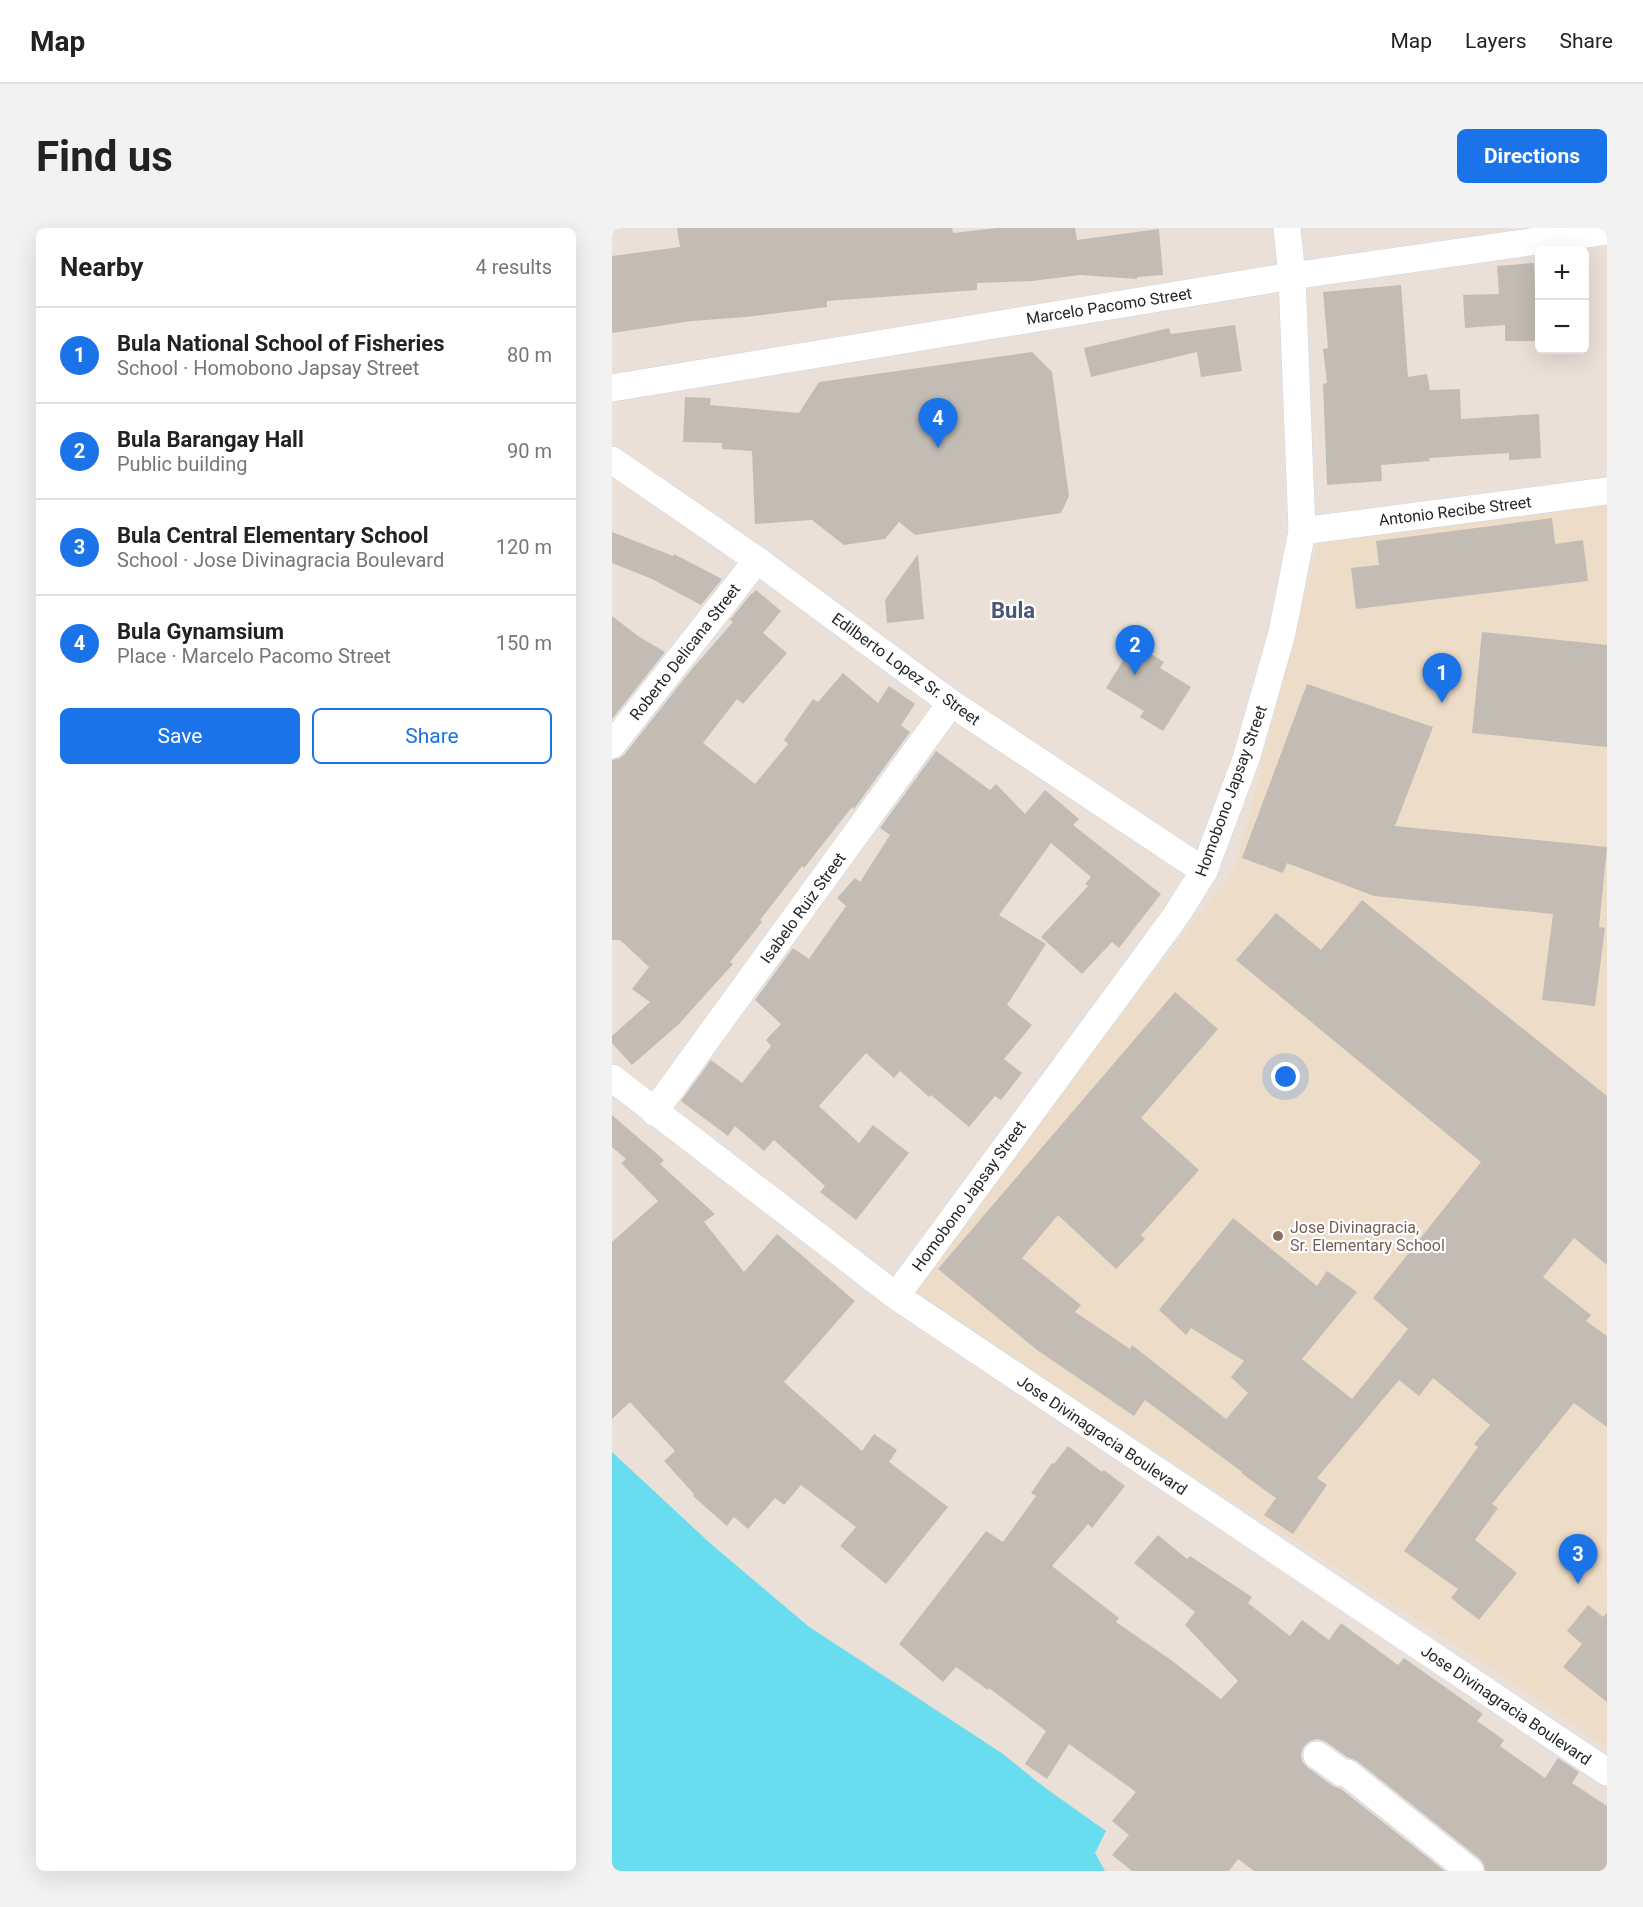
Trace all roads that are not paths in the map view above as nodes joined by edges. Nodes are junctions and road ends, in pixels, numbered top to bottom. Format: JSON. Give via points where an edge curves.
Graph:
{"nodes":[{"id":1,"x":1287,"y":228,"type":"edge"},
{"id":2,"x":1607,"y":231,"type":"edge"},
{"id":3,"x":1292,"y":276,"type":"junction"},
{"id":4,"x":612,"y":388,"type":"edge"},
{"id":5,"x":612,"y":460,"type":"edge"},
{"id":6,"x":1607,"y":491,"type":"edge"},
{"id":7,"x":1302,"y":531,"type":"junction"},
{"id":8,"x":758,"y":560,"type":"junction"},
{"id":9,"x":951,"y":703,"type":"junction"},
{"id":10,"x":612,"y":745,"type":"edge"},
{"id":11,"x":1204,"y":871,"type":"junction"},
{"id":12,"x":612,"y":1078,"type":"edge"},
{"id":13,"x":654,"y":1112,"type":"junction"},
{"id":14,"x":896,"y":1296,"type":"junction"},
{"id":15,"x":1317,"y":1755,"type":"dead end"},
{"id":16,"x":1607,"y":1772,"type":"edge"},
{"id":17,"x":1470,"y":1871,"type":"edge"}],
"edges":[{"from":1,"to":3,"type":"street","name":"Homobono Japsay Street"},
{"from":2,"to":3,"type":"street","name":"Marcelo Pacomo Street"},
{"from":3,"to":4,"type":"street","name":"Marcelo Pacomo Street"},
{"from":3,"to":7,"type":"street","name":"Homobono Japsay Street"},
{"from":5,"to":8,"type":"street","name":"Edilberto Lopez Sr. Street"},
{"from":6,"to":7,"type":"street","name":"Antonio Recibe Street"},
{"from":7,"to":11,"type":"street","name":"Homobono Japsay Street","via":[[1282,633],[1264,698]]},
{"from":8,"to":9,"type":"street","name":"Edilberto Lopez Sr. Street"},
{"from":8,"to":10,"type":"street","name":"Roberto Delicana Street"},
{"from":9,"to":11,"type":"street","name":"Edilberto Lopez Sr. Street"},
{"from":9,"to":13,"type":"street","name":"Isabelo Ruiz Street"},
{"from":11,"to":14,"type":"street","name":"Homobono Japsay Street","via":[[1175,917]]},
{"from":12,"to":13,"type":"street","name":"Jose Divinagracia Boulevard"},
{"from":13,"to":14,"type":"street","name":"Jose Divinagracia Boulevard"},
{"from":14,"to":16,"type":"street","name":"Jose Divinagracia Boulevard"},
{"from":15,"to":17,"type":"street","via":[[1347,1773]]}]}
